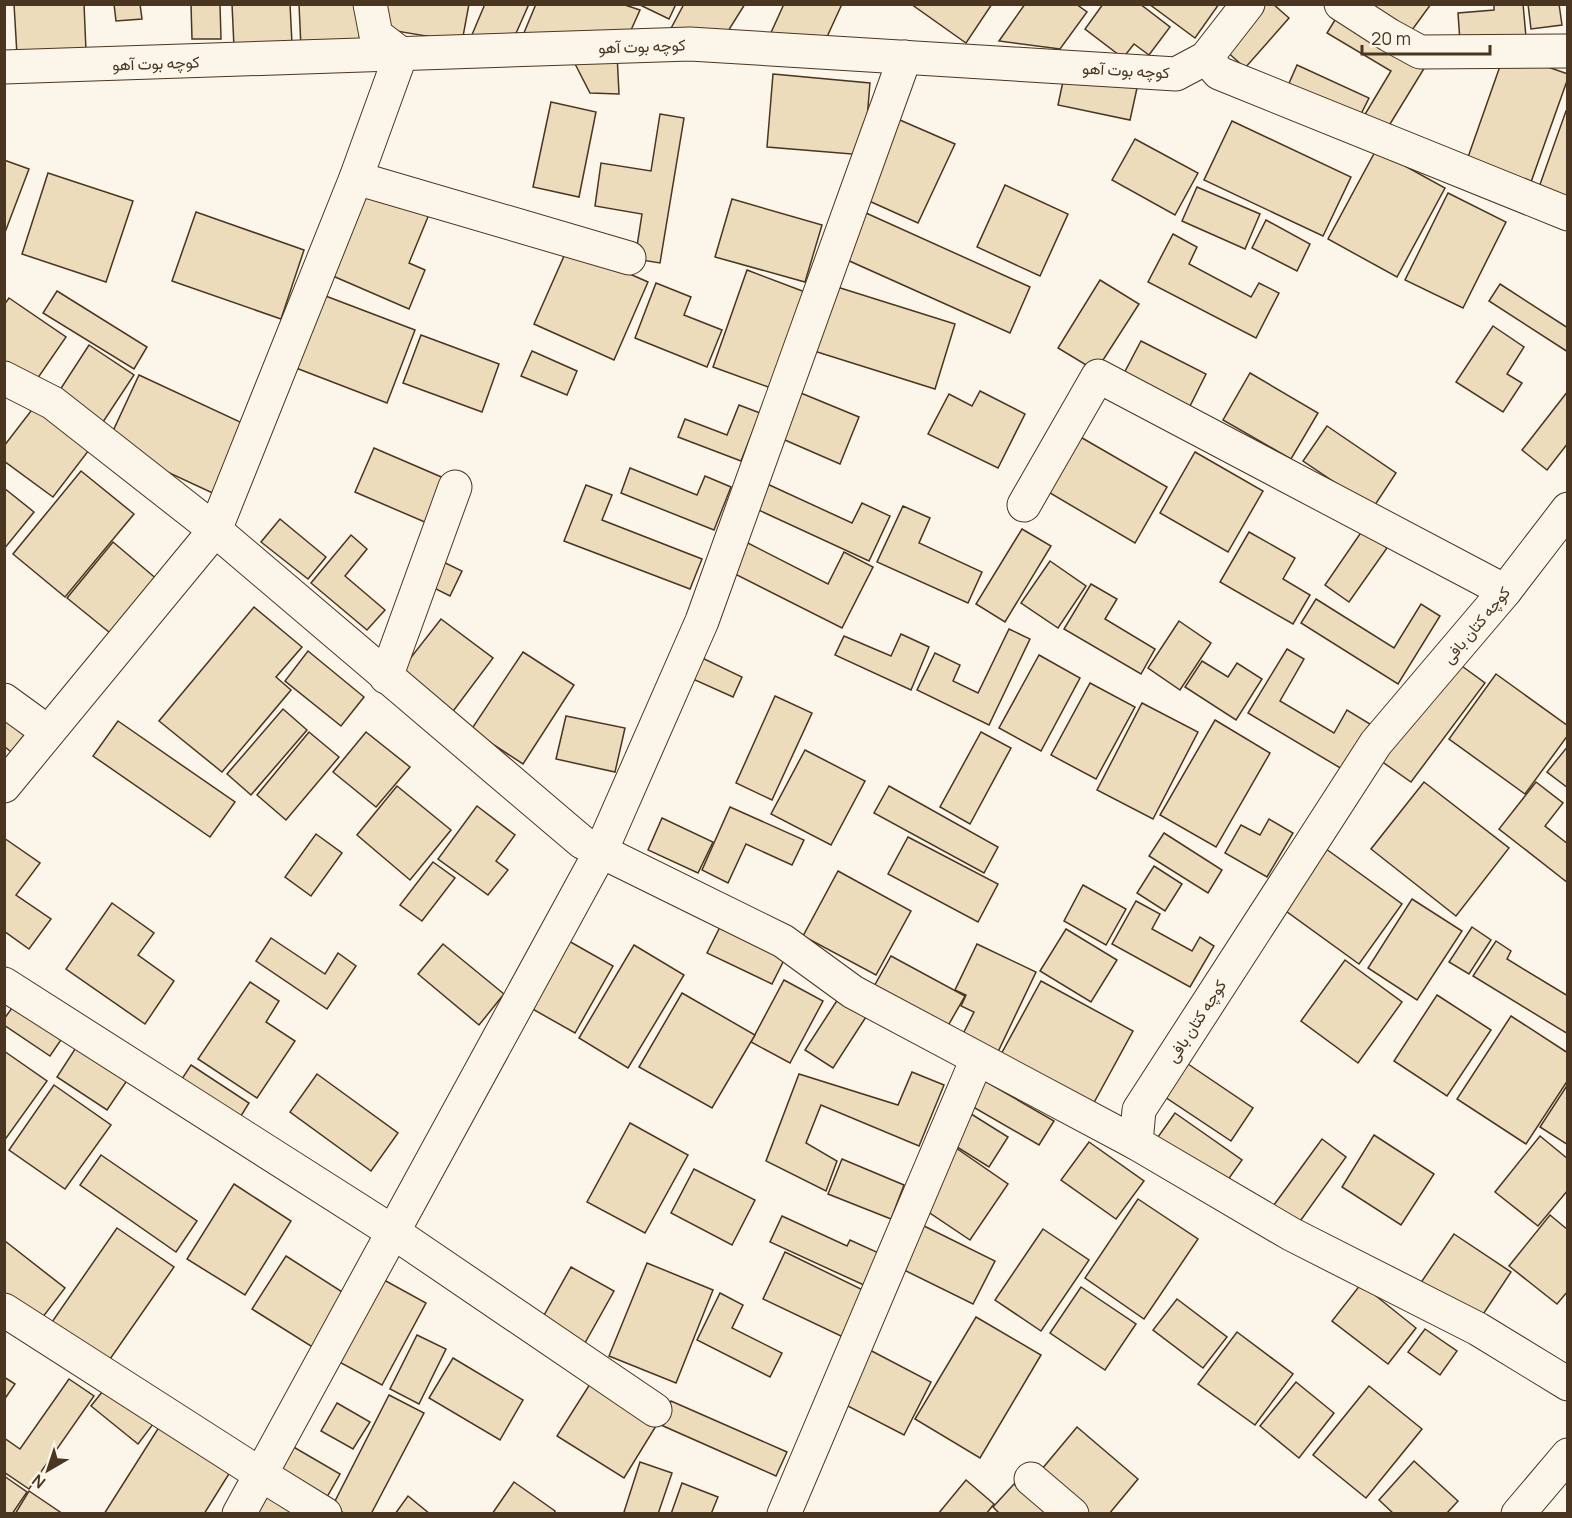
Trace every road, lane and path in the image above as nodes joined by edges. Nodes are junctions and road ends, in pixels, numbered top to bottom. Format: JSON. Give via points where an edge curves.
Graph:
{"nodes":[{"id":1,"x":370,"y":4,"type":"edge"},
{"id":2,"x":1248,"y":4,"type":"edge"},
{"id":3,"x":1341,"y":4,"type":"edge"},
{"id":4,"x":1568,"y":51,"type":"edge"},
{"id":5,"x":401,"y":54,"type":"junction"},
{"id":6,"x":904,"y":57,"type":"junction"},
{"id":7,"x":1206,"y":58,"type":"junction"},
{"id":8,"x":4,"y":67,"type":"edge"},
{"id":9,"x":356,"y":178,"type":"junction"},
{"id":10,"x":1568,"y":214,"type":"edge"},
{"id":11,"x":629,"y":258,"type":"dead end"},
{"id":12,"x":4,"y":378,"type":"edge"},
{"id":13,"x":455,"y":487,"type":"dead end"},
{"id":14,"x":1024,"y":505,"type":"dead end"},
{"id":15,"x":1568,"y":509,"type":"edge"},
{"id":16,"x":215,"y":530,"type":"junction"},
{"id":17,"x":1505,"y":591,"type":"junction"},
{"id":18,"x":386,"y":677,"type":"junction"},
{"id":19,"x":4,"y":700,"type":"edge"},
{"id":20,"x":48,"y":732,"type":"junction"},
{"id":21,"x":4,"y":786,"type":"edge"},
{"id":22,"x":601,"y":851,"type":"junction"},
{"id":23,"x":4,"y":984,"type":"edge"},
{"id":24,"x":977,"y":1059,"type":"junction"},
{"id":25,"x":1136,"y":1143,"type":"junction"},
{"id":26,"x":393,"y":1232,"type":"junction"},
{"id":27,"x":4,"y":1310,"type":"edge"},
{"id":28,"x":1568,"y":1384,"type":"edge"},
{"id":29,"x":655,"y":1410,"type":"dead end"},
{"id":30,"x":1568,"y":1455,"type":"edge"},
{"id":31,"x":260,"y":1474,"type":"junction"},
{"id":32,"x":1031,"y":1479,"type":"dead end"},
{"id":33,"x":239,"y":1514,"type":"edge"},
{"id":34,"x":325,"y":1514,"type":"edge"},
{"id":35,"x":783,"y":1514,"type":"edge"},
{"id":36,"x":1072,"y":1514,"type":"edge"},
{"id":37,"x":1518,"y":1514,"type":"edge"}],
"edges":[{"from":1,"to":5,"type":"street","via":[[376,35]]},
{"from":2,"to":7,"type":"street","name":"کوچه بوت آهو"},
{"from":3,"to":4,"type":"street","via":[[1420,52]]},
{"from":5,"to":6,"type":"street","name":"کوچه بوت آهو","via":[[690,44]]},
{"from":5,"to":8,"type":"street","name":"کوچه بوت آهو"},
{"from":5,"to":9,"type":"street"},
{"from":6,"to":7,"type":"street","name":"کوچه بوت آهو","via":[[1176,74]]},
{"from":6,"to":22,"type":"street","via":[[702,621]]},
{"from":7,"to":10,"type":"street","via":[[1219,73]]},
{"from":9,"to":11,"type":"street"},
{"from":9,"to":16,"type":"street"},
{"from":12,"to":16,"type":"street","via":[[53,403]]},
{"from":13,"to":18,"type":"street"},
{"from":14,"to":17,"type":"street","via":[[1098,376]]},
{"from":15,"to":17,"type":"street","name":"کوچه کتان بافی"},
{"from":16,"to":18,"type":"street"},
{"from":16,"to":20,"type":"street"},
{"from":17,"to":25,"type":"street","name":"کوچه کتان بافی","via":[[1376,742],[1139,1110]]},
{"from":18,"to":22,"type":"street","via":[[582,842]]},
{"from":19,"to":20,"type":"street"},
{"from":20,"to":21,"type":"street"},
{"from":22,"to":24,"type":"street","via":[[783,941],[853,992]]},
{"from":22,"to":26,"type":"street"},
{"from":23,"to":26,"type":"street"},
{"from":24,"to":25,"type":"street"},
{"from":24,"to":35,"type":"street"},
{"from":25,"to":28,"type":"street","via":[[1291,1234],[1478,1329]]},
{"from":26,"to":29,"type":"street"},
{"from":26,"to":31,"type":"street"},
{"from":27,"to":31,"type":"street"},
{"from":30,"to":37,"type":"street"},
{"from":31,"to":33,"type":"street"},
{"from":31,"to":34,"type":"street"},
{"from":32,"to":36,"type":"street"}]}
